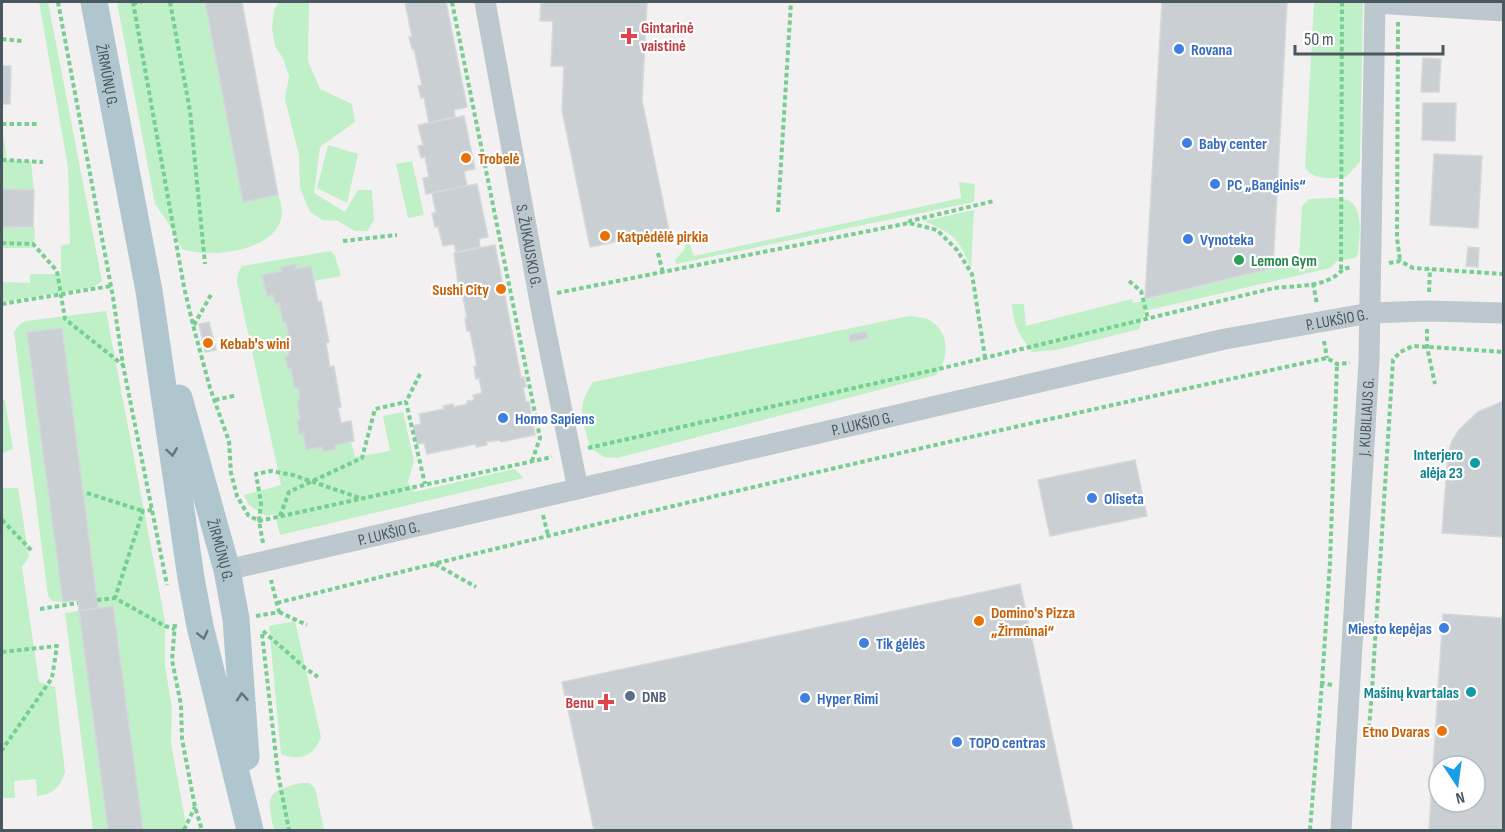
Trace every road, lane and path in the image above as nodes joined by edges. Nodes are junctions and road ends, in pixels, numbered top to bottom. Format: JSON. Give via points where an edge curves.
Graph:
{"nodes":[{"id":1,"x":58,"y":2,"type":"edge"},
{"id":2,"x":94,"y":2,"type":"edge"},
{"id":3,"x":133,"y":2,"type":"edge"},
{"id":4,"x":142,"y":2,"type":"edge"},
{"id":5,"x":170,"y":2,"type":"edge"},
{"id":6,"x":452,"y":2,"type":"edge"},
{"id":7,"x":485,"y":2,"type":"edge"},
{"id":8,"x":791,"y":2,"type":"edge"},
{"id":9,"x":1342,"y":2,"type":"edge"},
{"id":10,"x":1375,"y":2,"type":"edge"},
{"id":11,"x":1503,"y":11,"type":"edge"},
{"id":12,"x":1398,"y":24,"type":"dead end"},
{"id":13,"x":2,"y":39,"type":"edge"},
{"id":14,"x":22,"y":41,"type":"dead end"},
{"id":15,"x":2,"y":124,"type":"edge"},
{"id":16,"x":37,"y":124,"type":"dead end"},
{"id":17,"x":2,"y":160,"type":"edge"},
{"id":18,"x":43,"y":162,"type":"dead end"},
{"id":19,"x":994,"y":201,"type":"dead end"},
{"id":20,"x":778,"y":212,"type":"dead end"},
{"id":21,"x":909,"y":223,"type":"junction"},
{"id":22,"x":397,"y":235,"type":"dead end"},
{"id":23,"x":343,"y":241,"type":"dead end"},
{"id":24,"x":2,"y":243,"type":"edge"},
{"id":25,"x":658,"y":253,"type":"dead end"},
{"id":26,"x":1400,"y":261,"type":"junction"},
{"id":27,"x":206,"y":264,"type":"dead end"},
{"id":28,"x":1371,"y":265,"type":"junction"},
{"id":29,"x":1341,"y":269,"type":"junction"},
{"id":30,"x":663,"y":273,"type":"junction"},
{"id":31,"x":1503,"y":274,"type":"edge"},
{"id":32,"x":1128,"y":281,"type":"dead end"},
{"id":33,"x":111,"y":286,"type":"junction"},
{"id":34,"x":149,"y":291,"type":"junction"},
{"id":35,"x":212,"y":292,"type":"dead end"},
{"id":36,"x":61,"y":294,"type":"junction"},
{"id":37,"x":539,"y":296,"type":"junction"},
{"id":38,"x":2,"y":304,"type":"edge"},
{"id":39,"x":1371,"y":313,"type":"junction"},
{"id":40,"x":1503,"y":313,"type":"edge"},
{"id":41,"x":1148,"y":319,"type":"junction"},
{"id":42,"x":193,"y":325,"type":"junction"},
{"id":43,"x":1503,"y":352,"type":"edge"},
{"id":44,"x":985,"y":357,"type":"junction"},
{"id":45,"x":123,"y":365,"type":"junction"},
{"id":46,"x":420,"y":374,"type":"dead end"},
{"id":47,"x":237,"y":395,"type":"dead end"},
{"id":48,"x":214,"y":400,"type":"junction"},
{"id":49,"x":406,"y":402,"type":"junction"},
{"id":50,"x":580,"y":450,"type":"junction"},
{"id":51,"x":532,"y":461,"type":"junction"},
{"id":52,"x":311,"y":481,"type":"junction"},
{"id":53,"x":425,"y":485,"type":"junction"},
{"id":54,"x":578,"y":489,"type":"junction"},
{"id":55,"x":87,"y":494,"type":"dead end"},
{"id":56,"x":361,"y":499,"type":"junction"},
{"id":57,"x":152,"y":510,"type":"junction"},
{"id":58,"x":143,"y":511,"type":"junction"},
{"id":59,"x":280,"y":516,"type":"junction"},
{"id":60,"x":2,"y":520,"type":"edge"},
{"id":61,"x":259,"y":521,"type":"junction"},
{"id":62,"x":32,"y":551,"type":"dead end"},
{"id":63,"x":1330,"y":562,"type":"dead end"},
{"id":64,"x":434,"y":563,"type":"junction"},
{"id":65,"x":1379,"y":565,"type":"dead end"},
{"id":66,"x":227,"y":570,"type":"junction"},
{"id":67,"x":179,"y":582,"type":"junction"},
{"id":68,"x":476,"y":587,"type":"dead end"},
{"id":69,"x":115,"y":598,"type":"junction"},
{"id":70,"x":97,"y":600,"type":"dead end"},
{"id":71,"x":78,"y":603,"type":"dead end"},
{"id":72,"x":40,"y":609,"type":"dead end"},
{"id":73,"x":279,"y":612,"type":"junction"},
{"id":74,"x":175,"y":618,"type":"dead end"},
{"id":75,"x":307,"y":625,"type":"dead end"},
{"id":76,"x":175,"y":629,"type":"junction"},
{"id":77,"x":262,"y":630,"type":"junction"},
{"id":78,"x":2,"y":652,"type":"edge"},
{"id":79,"x":318,"y":677,"type":"dead end"},
{"id":80,"x":1322,"y":683,"type":"dead end"},
{"id":81,"x":2,"y":750,"type":"edge"},
{"id":82,"x":195,"y":807,"type":"junction"},
{"id":83,"x":249,"y":824,"type":"edge"},
{"id":84,"x":184,"y":831,"type":"edge"},
{"id":85,"x":202,"y":831,"type":"edge"},
{"id":86,"x":289,"y":831,"type":"edge"},
{"id":87,"x":1310,"y":831,"type":"edge"},
{"id":88,"x":1341,"y":831,"type":"edge"}],
"edges":[{"from":1,"to":33,"type":"path"},
{"from":2,"to":34,"type":"main road","name":"ŽIRMŪNŲ G."},
{"from":3,"to":4,"type":"path"},
{"from":3,"to":42,"type":"path"},
{"from":5,"to":27,"type":"path","via":[[190,111]]},
{"from":6,"to":51,"type":"path","via":[[540,438]]},
{"from":7,"to":37,"type":"street","name":"S. ŽUKAUSKO G."},
{"from":8,"to":20,"type":"path"},
{"from":9,"to":29,"type":"path"},
{"from":10,"to":11,"type":"street"},
{"from":10,"to":28,"type":"street","name":"J. KUBILIAUS G."},
{"from":12,"to":26,"type":"path"},
{"from":13,"to":14,"type":"path"},
{"from":15,"to":16,"type":"path"},
{"from":17,"to":18,"type":"path"},
{"from":19,"to":21,"type":"path"},
{"from":21,"to":30,"type":"path"},
{"from":21,"to":44,"type":"path","via":[[937,230],[957,250],[972,274]]},
{"from":22,"to":23,"type":"path"},
{"from":24,"to":36,"type":"path","via":[[33,244],[57,271]]},
{"from":25,"to":30,"type":"path"},
{"from":26,"to":28,"type":"path"},
{"from":26,"to":31,"type":"path","via":[[1413,268]]},
{"from":28,"to":29,"type":"path"},
{"from":28,"to":39,"type":"street","name":"J. KUBILIAUS G."},
{"from":29,"to":41,"type":"path","via":[[1332,278],[1313,283],[1274,288]]},
{"from":30,"to":37,"type":"path"},
{"from":32,"to":41,"type":"path","via":[[1141,291]]},
{"from":33,"to":36,"type":"path"},
{"from":33,"to":45,"type":"path"},
{"from":34,"to":66,"type":"main road","name":"ŽIRMŪNŲ G."},
{"from":34,"to":67,"type":"main road","name":"ŽIRMŪNŲ G.","one_way":true},
{"from":35,"to":42,"type":"path"},
{"from":36,"to":38,"type":"path"},
{"from":36,"to":45,"type":"path","via":[[65,319]]},
{"from":37,"to":50,"type":"street","name":"S. ŽUKAUSKO G."},
{"from":39,"to":40,"type":"street","name":"P. LUKŠIO G."},
{"from":39,"to":54,"type":"street","name":"P. LUKŠIO G.","via":[[1225,339]]},
{"from":39,"to":88,"type":"street","name":"J. KUBILIAUS G."},
{"from":41,"to":44,"type":"path"},
{"from":42,"to":48,"type":"path"},
{"from":43,"to":65,"type":"path","via":[[1413,346],[1393,360]]},
{"from":44,"to":50,"type":"path"},
{"from":45,"to":57,"type":"path"},
{"from":46,"to":49,"type":"path"},
{"from":47,"to":48,"type":"path"},
{"from":48,"to":61,"type":"path","via":[[229,441],[237,496],[248,515]]},
{"from":49,"to":52,"type":"path","via":[[375,409],[362,458]]},
{"from":49,"to":53,"type":"path"},
{"from":50,"to":51,"type":"path"},
{"from":50,"to":54,"type":"street","name":"S. ŽUKAUSKO G."},
{"from":51,"to":53,"type":"path"},
{"from":52,"to":56,"type":"path"},
{"from":52,"to":59,"type":"path","via":[[289,492]]},
{"from":52,"to":61,"type":"path","via":[[271,471],[256,474],[261,503]]},
{"from":53,"to":56,"type":"path"},
{"from":54,"to":66,"type":"street","name":"P. LUKŠIO G."},
{"from":55,"to":58,"type":"path"},
{"from":56,"to":59,"type":"path"},
{"from":57,"to":58,"type":"path"},
{"from":57,"to":67,"type":"path"},
{"from":58,"to":69,"type":"path"},
{"from":59,"to":61,"type":"path"},
{"from":60,"to":62,"type":"path"},
{"from":63,"to":64,"type":"path","via":[[1337,364],[1327,358],[994,430]]},
{"from":64,"to":68,"type":"path"},
{"from":64,"to":73,"type":"path","via":[[277,603]]},
{"from":66,"to":67,"type":"main road"},
{"from":83,"to":66,"type":"main road","name":"ŽIRMŪNŲ G.","one_way":true,"via":[[236,619]]},
{"from":67,"to":83,"type":"main road","name":"ŽIRMŪNŲ G.","one_way":true,"via":[[200,626]]},
{"from":69,"to":70,"type":"path"},
{"from":69,"to":76,"type":"path"},
{"from":71,"to":72,"type":"path"},
{"from":73,"to":75,"type":"path"},
{"from":73,"to":77,"type":"path","via":[[260,615]]},
{"from":74,"to":76,"type":"path"},
{"from":76,"to":82,"type":"path","via":[[172,660]]},
{"from":77,"to":79,"type":"path"},
{"from":77,"to":86,"type":"path","via":[[278,774]]},
{"from":78,"to":81,"type":"path","via":[[57,646],[52,678]]},
{"from":80,"to":87,"type":"path"},
{"from":82,"to":84,"type":"path"},
{"from":82,"to":85,"type":"path"}]}
